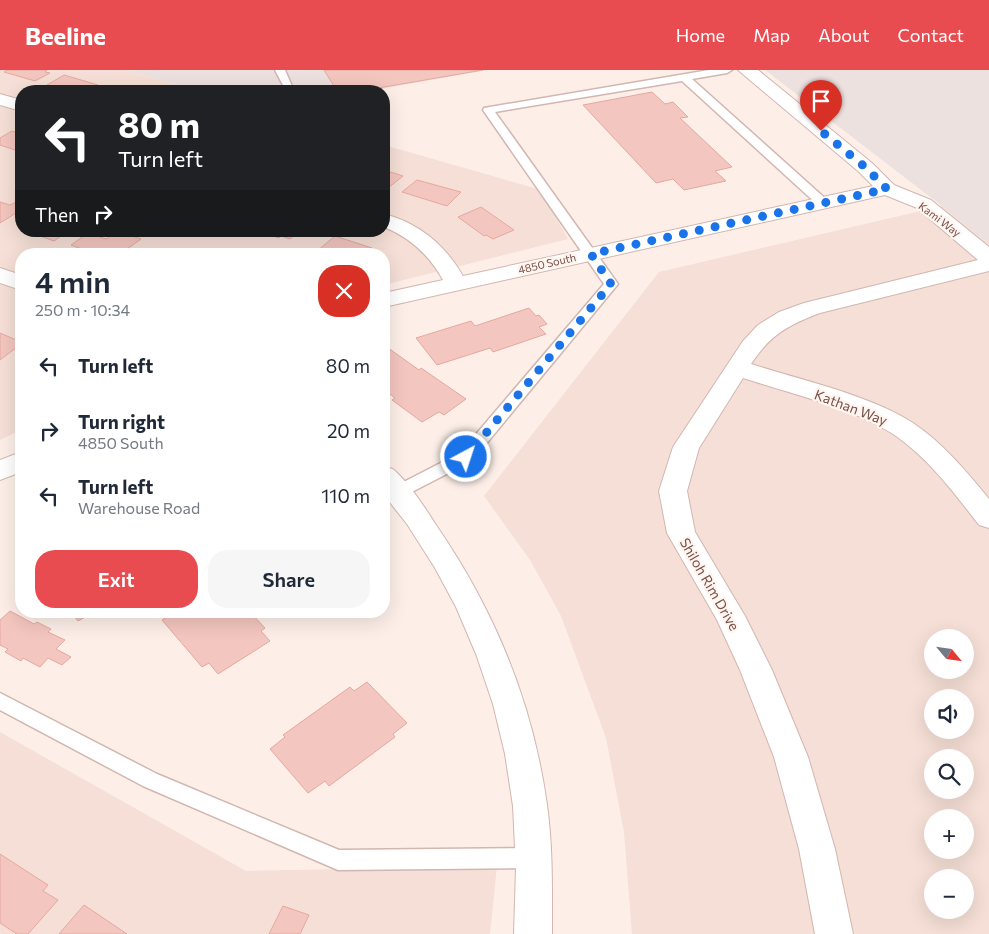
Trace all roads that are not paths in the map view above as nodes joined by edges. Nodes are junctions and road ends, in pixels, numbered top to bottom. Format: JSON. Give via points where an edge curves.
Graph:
{"nodes":[{"id":1,"x":280,"y":70,"type":"edge"},
{"id":2,"x":727,"y":70,"type":"edge"},
{"id":3,"x":747,"y":70,"type":"edge"},
{"id":4,"x":684,"y":77,"type":"junction"},
{"id":5,"x":288,"y":85,"type":"edge"},
{"id":6,"x":0,"y":99,"type":"edge"},
{"id":7,"x":15,"y":104,"type":"edge"},
{"id":8,"x":887,"y":189,"type":"junction"},
{"id":9,"x":823,"y":203,"type":"junction"},
{"id":10,"x":390,"y":222,"type":"edge"},
{"id":11,"x":591,"y":254,"type":"junction"},
{"id":12,"x":989,"y":258,"type":"edge"},
{"id":13,"x":989,"y":264,"type":"edge"},
{"id":14,"x":0,"y":275,"type":"edge"},
{"id":15,"x":15,"y":281,"type":"edge"},
{"id":16,"x":456,"y":284,"type":"junction"},
{"id":17,"x":390,"y":299,"type":"edge"},
{"id":18,"x":737,"y":368,"type":"junction"},
{"id":19,"x":15,"y":464,"type":"edge"},
{"id":20,"x":0,"y":471,"type":"edge"},
{"id":21,"x":391,"y":484,"type":"edge"},
{"id":22,"x":989,"y":518,"type":"edge"},
{"id":23,"x":0,"y":701,"type":"edge"},
{"id":24,"x":534,"y":858,"type":"junction"},
{"id":25,"x":533,"y":934,"type":"edge"},
{"id":26,"x":834,"y":934,"type":"edge"}],
"edges":[{"from":1,"to":5,"type":"lane"},
{"from":2,"to":4,"type":"lane"},
{"from":3,"to":8,"type":"street","via":[[865,167]]},
{"from":4,"to":9,"type":"lane"},
{"from":4,"to":11,"type":"lane","via":[[488,110]]},
{"from":6,"to":7,"type":"street"},
{"from":8,"to":9,"type":"street","name":"4850 South"},
{"from":8,"to":12,"type":"street","name":"Kami Way","via":[[924,204]]},
{"from":9,"to":11,"type":"street","name":"4850 South"},
{"from":10,"to":16,"type":"street","via":[[414,232],[427,242],[446,265]]},
{"from":11,"to":16,"type":"street","name":"4850 South"},
{"from":11,"to":21,"type":"lane","via":[[611,284],[466,457]]},
{"from":13,"to":18,"type":"street","name":"Shiloh Rim Drive","via":[[787,317],[766,330]]},
{"from":14,"to":15,"type":"street"},
{"from":16,"to":17,"type":"street","name":"4850 South"},
{"from":18,"to":22,"type":"street","name":"Kathan Way","via":[[848,404],[882,417],[906,431],[971,495]]},
{"from":18,"to":26,"type":"street","name":"Shiloh Rim Drive","via":[[686,447],[673,491],[681,533],[730,616],[756,670],[790,757],[817,849]]},
{"from":19,"to":20,"type":"street"},
{"from":21,"to":24,"type":"street","via":[[436,544],[463,589],[492,650],[518,737]]},
{"from":23,"to":24,"type":"lane","via":[[150,780],[338,860]]},
{"from":24,"to":25,"type":"street"}]}
